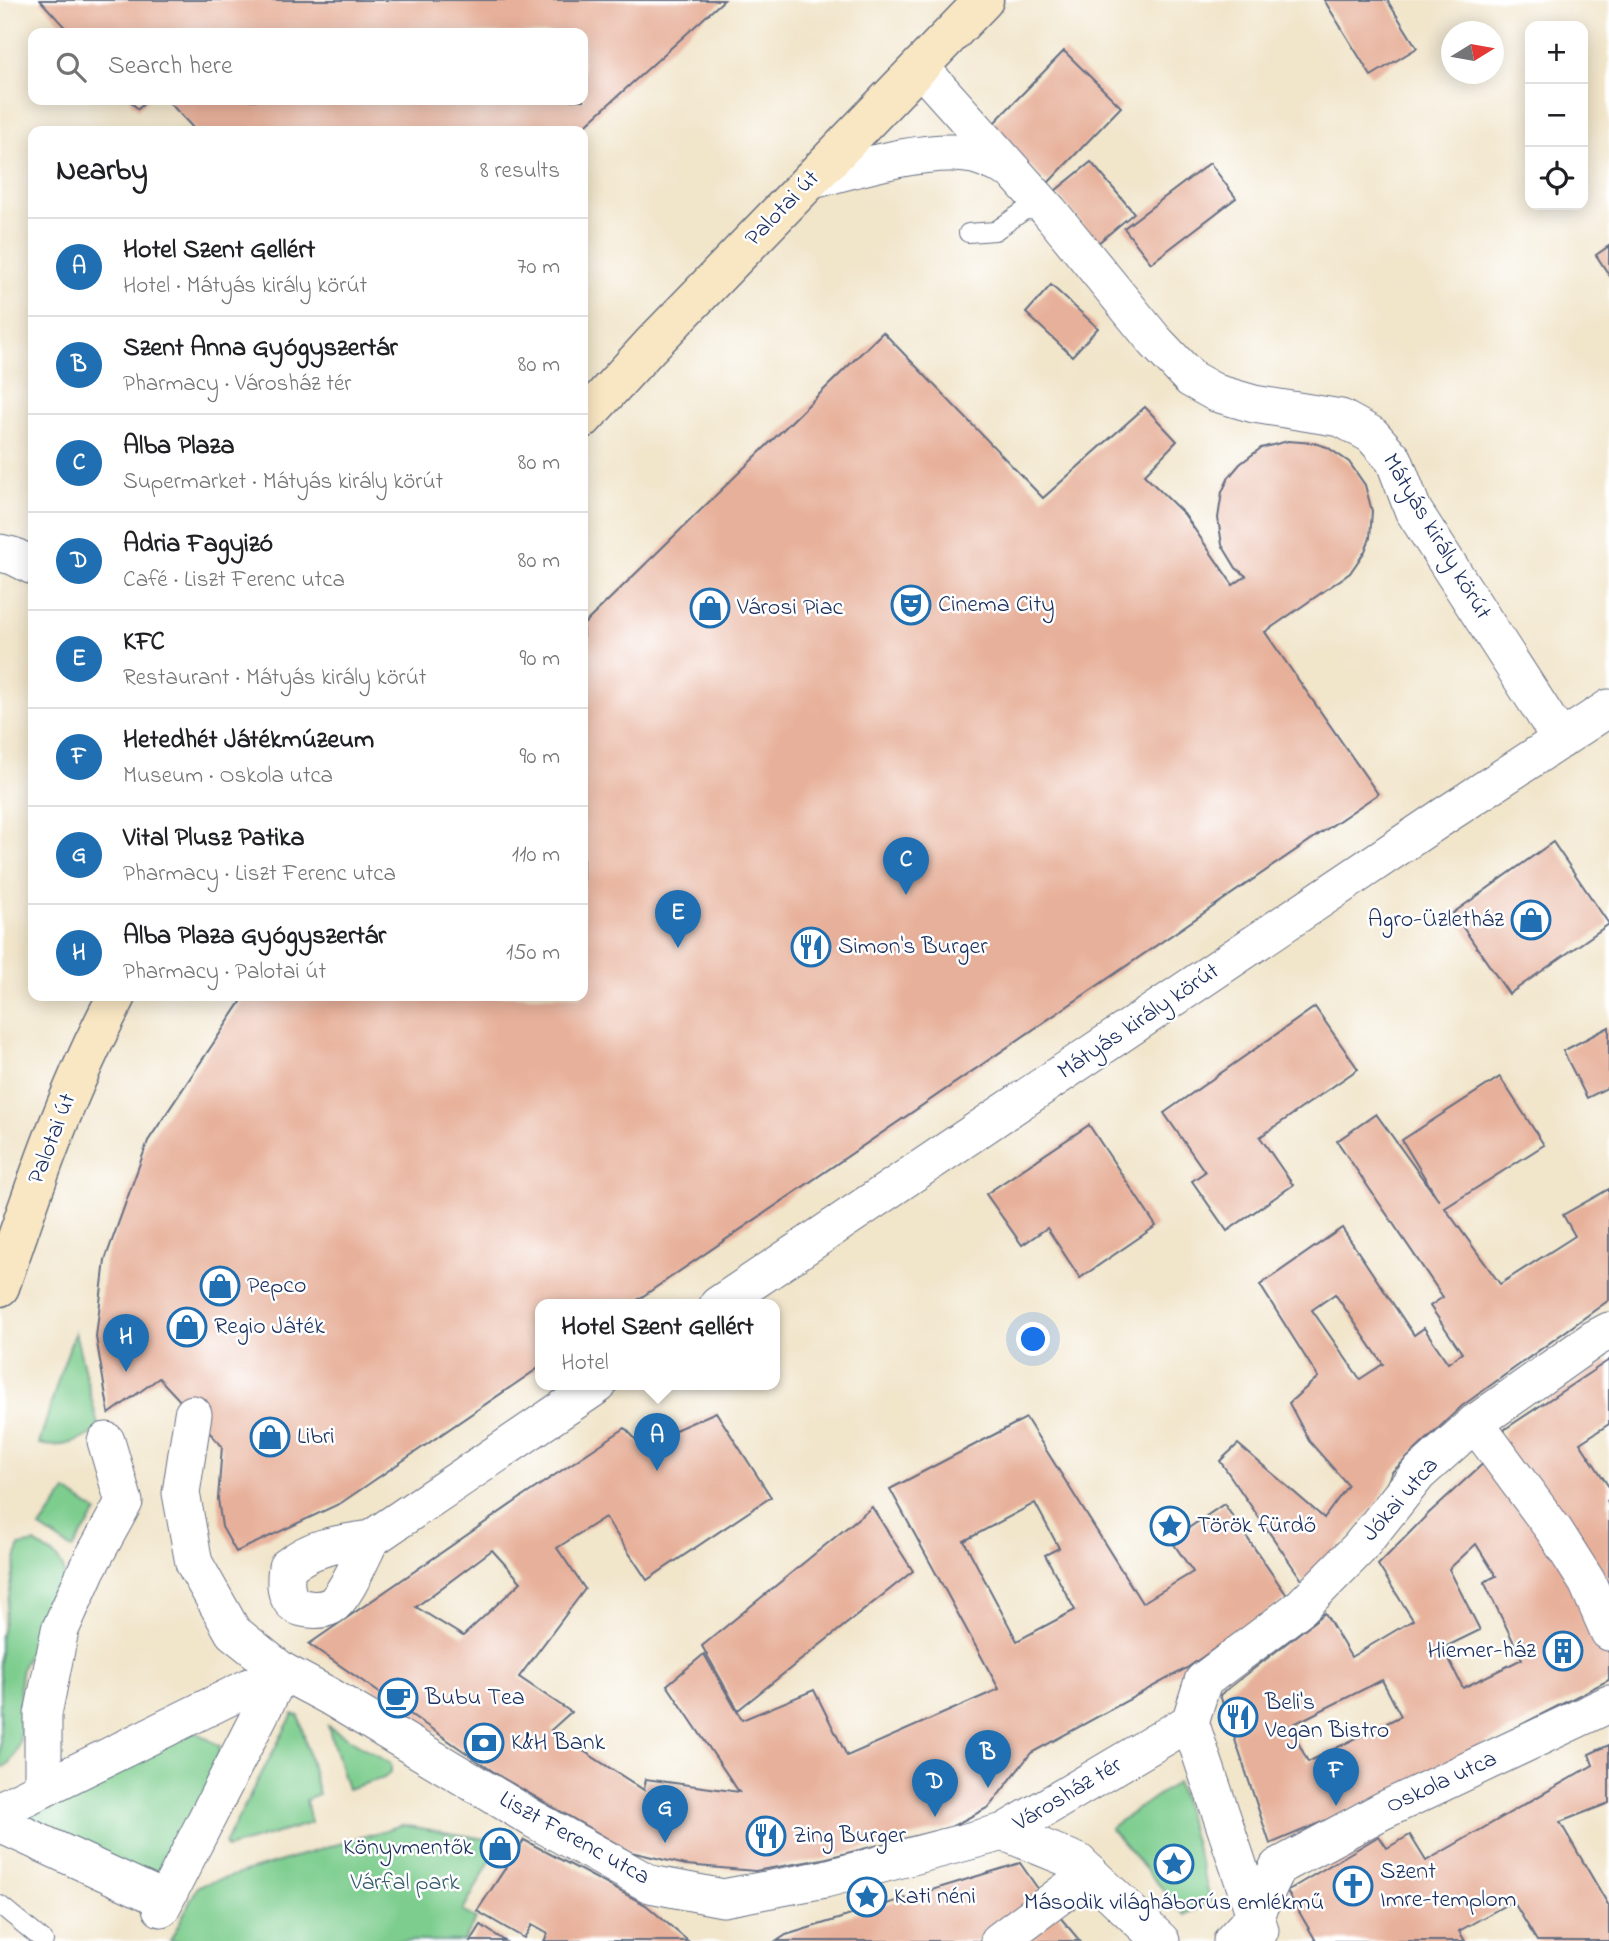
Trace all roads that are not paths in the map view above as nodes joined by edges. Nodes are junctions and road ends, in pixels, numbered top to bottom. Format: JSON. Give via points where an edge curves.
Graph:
{"nodes":[{"id":1,"x":984,"y":0,"type":"edge"},
{"id":2,"x":920,"y":67,"type":"junction"},
{"id":3,"x":1013,"y":170,"type":"junction"},
{"id":4,"x":809,"y":181,"type":"junction"},
{"id":5,"x":1049,"y":211,"type":"junction"},
{"id":6,"x":968,"y":233,"type":"dead end"},
{"id":7,"x":588,"y":414,"type":"edge"},
{"id":8,"x":0,"y":553,"type":"edge"},
{"id":9,"x":28,"y":564,"type":"edge"},
{"id":10,"x":1609,"y":708,"type":"edge"},
{"id":11,"x":1561,"y":740,"type":"junction"},
{"id":12,"x":114,"y":1001,"type":"edge"},
{"id":13,"x":0,"y":1287,"type":"edge"},
{"id":14,"x":727,"y":1299,"type":"edge"},
{"id":15,"x":1609,"y":1331,"type":"edge"},
{"id":16,"x":591,"y":1390,"type":"edge"},
{"id":17,"x":193,"y":1414,"type":"dead end"},
{"id":18,"x":1475,"y":1423,"type":"junction"},
{"id":19,"x":106,"y":1441,"type":"dead end"},
{"id":20,"x":181,"y":1493,"type":"junction"},
{"id":21,"x":124,"y":1502,"type":"junction"},
{"id":22,"x":370,"y":1539,"type":"dead end"},
{"id":23,"x":1609,"y":1632,"type":"edge"},
{"id":24,"x":282,"y":1671,"type":"junction"},
{"id":25,"x":1609,"y":1704,"type":"edge"},
{"id":26,"x":1190,"y":1722,"type":"junction"},
{"id":27,"x":43,"y":1789,"type":"junction"},
{"id":28,"x":0,"y":1810,"type":"edge"},
{"id":29,"x":0,"y":1824,"type":"edge"},
{"id":30,"x":1004,"y":1832,"type":"junction"},
{"id":31,"x":1090,"y":1873,"type":"junction"},
{"id":32,"x":0,"y":1905,"type":"edge"},
{"id":33,"x":1251,"y":1933,"type":"edge"},
{"id":34,"x":44,"y":1941,"type":"edge"},
{"id":35,"x":999,"y":1941,"type":"edge"},
{"id":36,"x":1161,"y":1941,"type":"edge"}],
"edges":[{"from":1,"to":2,"type":"main road","name":"Palotai út"},
{"from":2,"to":3,"type":"street","name":"Mátyás király körút"},
{"from":2,"to":4,"type":"main road","name":"Palotai út"},
{"from":3,"to":4,"type":"street","via":[[976,155],[953,153],[865,166]]},
{"from":3,"to":5,"type":"street","name":"Mátyás király körút"},
{"from":4,"to":7,"type":"main road","name":"Palotai út"},
{"from":5,"to":6,"type":"lane","via":[[1025,210],[995,232]]},
{"from":5,"to":11,"type":"street","name":"Mátyás király körút","via":[[1191,379],[1216,393],[1254,404],[1341,418],[1372,435],[1394,460],[1413,510]]},
{"from":8,"to":9,"type":"street"},
{"from":10,"to":11,"type":"street","name":"Mátyás király körút"},
{"from":11,"to":14,"type":"street","name":"Mátyás király körút"},
{"from":12,"to":13,"type":"main road","name":"Palotai út","via":[[88,1049],[50,1143]]},
{"from":15,"to":18,"type":"street","name":"Jókai utca"},
{"from":16,"to":22,"type":"street"},
{"from":17,"to":20,"type":"street","name":"Liszt Ferenc utca"},
{"from":18,"to":23,"type":"street","via":[[1554,1530],[1587,1583]]},
{"from":18,"to":26,"type":"street","name":"Jókai utca","via":[[1418,1474],[1359,1548],[1301,1607],[1203,1681]]},
{"from":19,"to":21,"type":"street"},
{"from":20,"to":21,"type":"street"},
{"from":20,"to":24,"type":"street","name":"Liszt Ferenc utca","via":[[194,1563],[233,1632]]},
{"from":21,"to":27,"type":"street","via":[[60,1630],[43,1714]]},
{"from":24,"to":27,"type":"street"},
{"from":24,"to":29,"type":"street","via":[[163,1904]]},
{"from":24,"to":30,"type":"street","name":"Liszt Ferenc utca","via":[[650,1884],[723,1898],[825,1879]]},
{"from":25,"to":33,"type":"street","name":"Oskola utca","via":[[1382,1811],[1278,1867]]},
{"from":26,"to":30,"type":"street","name":"Városház tér"},
{"from":26,"to":33,"type":"street"},
{"from":27,"to":28,"type":"street"},
{"from":30,"to":31,"type":"street","name":"Városház tér","via":[[1078,1862]]},
{"from":31,"to":35,"type":"street"},
{"from":31,"to":36,"type":"street","name":"Városház tér"},
{"from":32,"to":34,"type":"lane"}]}
